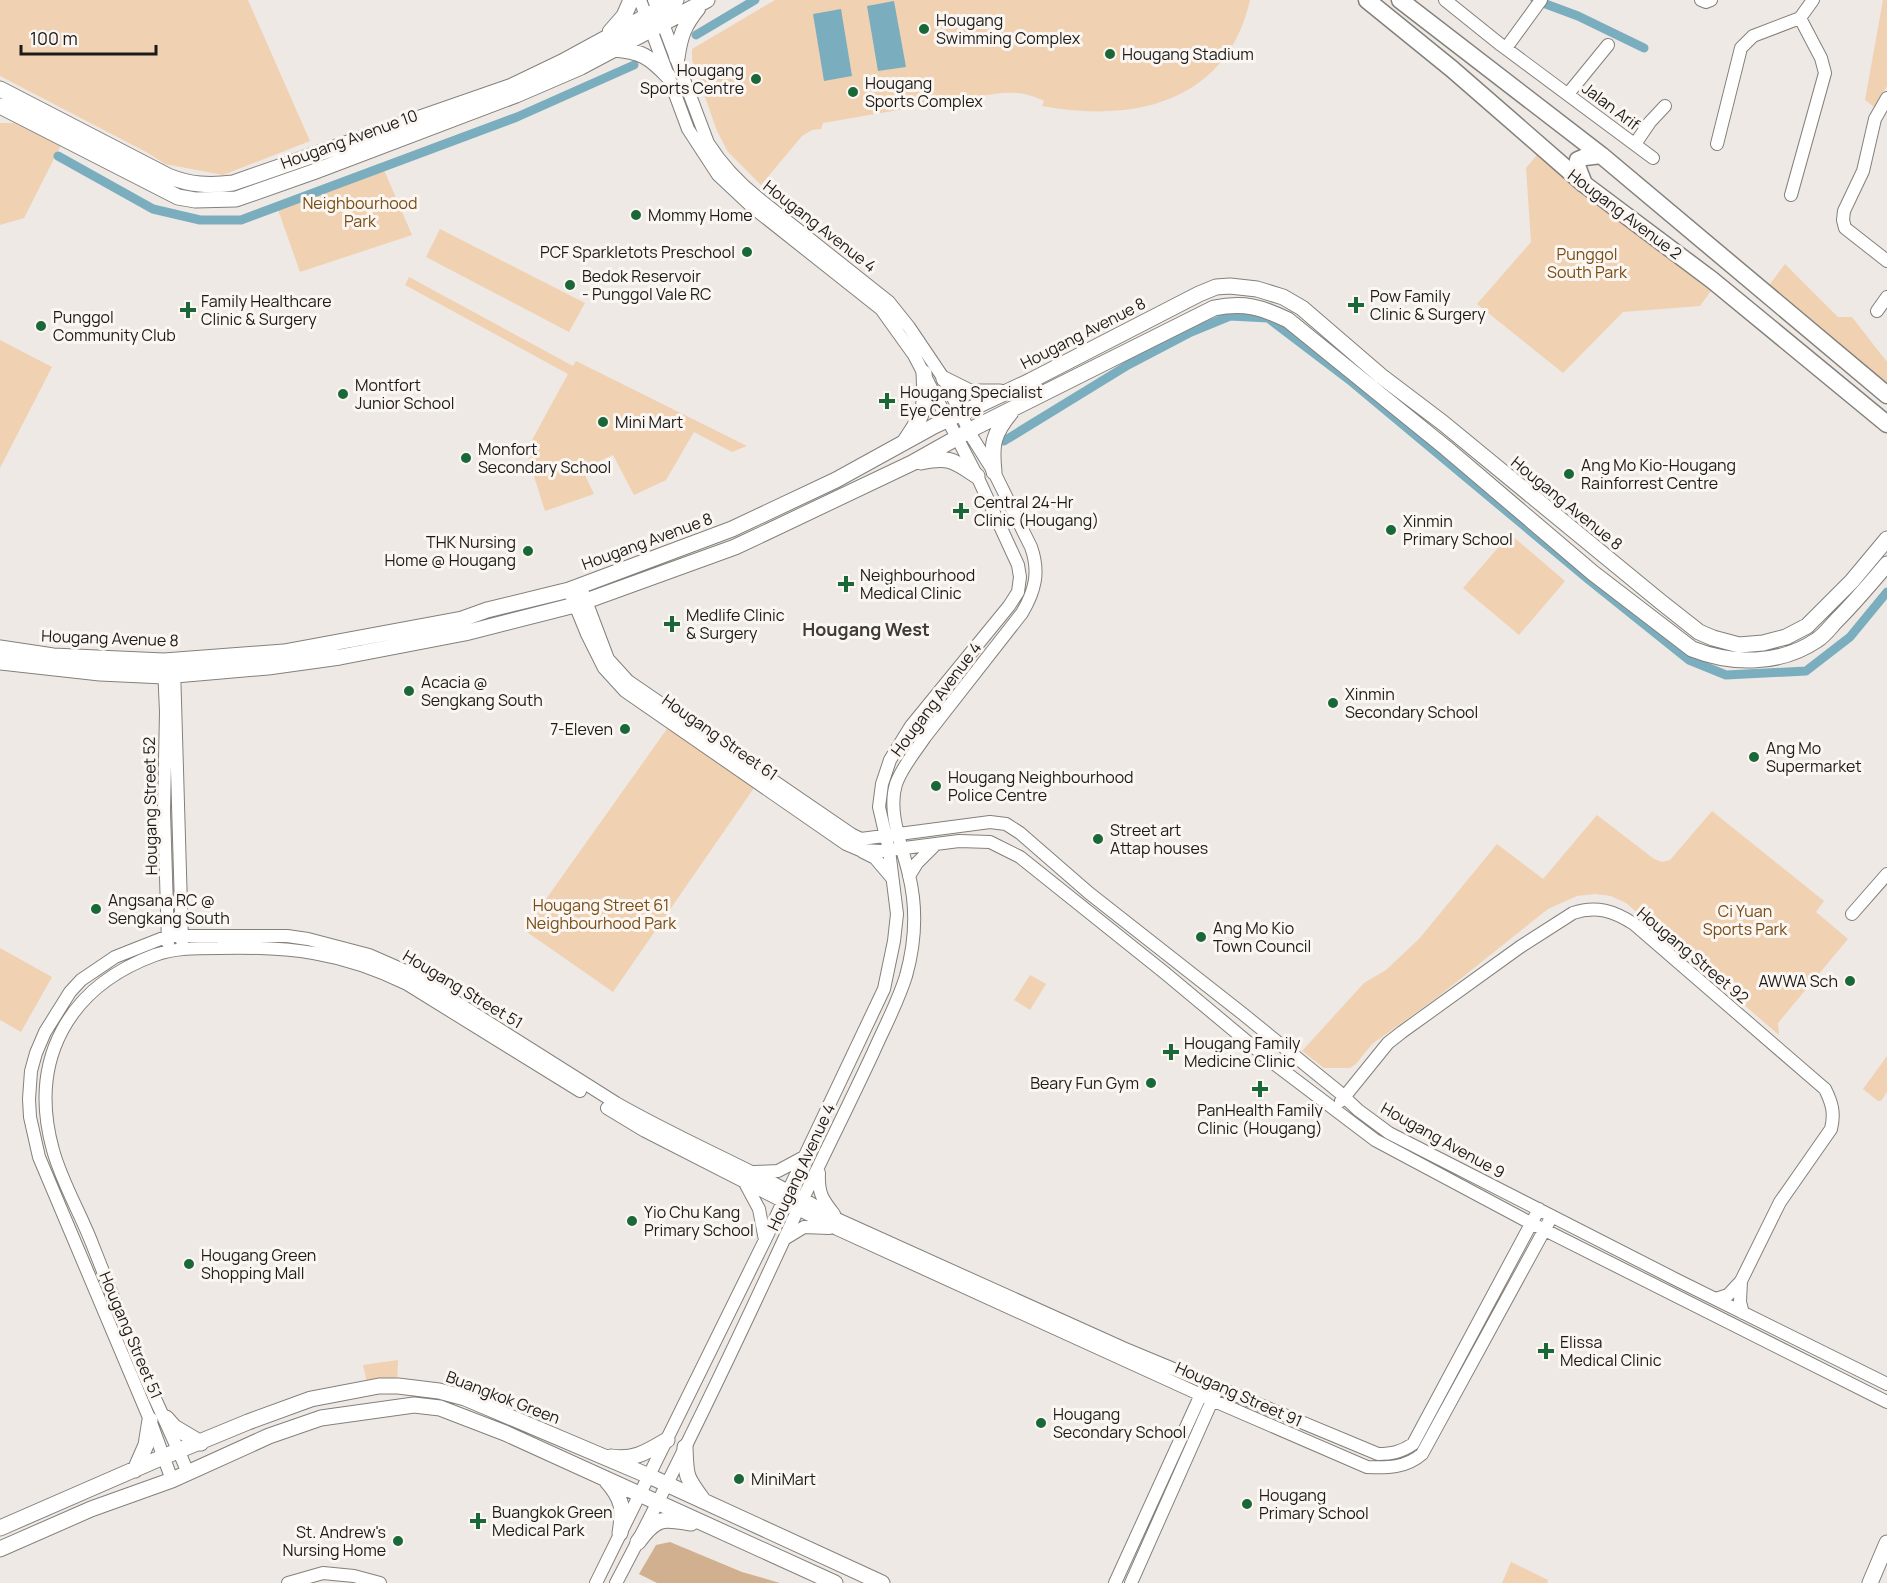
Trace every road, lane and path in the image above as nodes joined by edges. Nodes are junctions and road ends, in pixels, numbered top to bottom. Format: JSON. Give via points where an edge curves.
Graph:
{"nodes":[{"id":1,"x":631,"y":0,"type":"edge"},
{"id":2,"x":640,"y":0,"type":"edge"},
{"id":3,"x":676,"y":0,"type":"edge"},
{"id":4,"x":1367,"y":0,"type":"edge"},
{"id":5,"x":1400,"y":0,"type":"edge"},
{"id":6,"x":1445,"y":0,"type":"edge"},
{"id":7,"x":1701,"y":0,"type":"edge"},
{"id":8,"x":1711,"y":0,"type":"edge"},
{"id":9,"x":1813,"y":0,"type":"edge"},
{"id":10,"x":704,"y":2,"type":"edge"},
{"id":11,"x":1539,"y":3,"type":"edge"},
{"id":12,"x":655,"y":16,"type":"edge"},
{"id":13,"x":1800,"y":18,"type":"junction"},
{"id":14,"x":610,"y":43,"type":"junction"},
{"id":15,"x":1608,"y":45,"type":"dead end"},
{"id":16,"x":1506,"y":48,"type":"junction"},
{"id":17,"x":677,"y":58,"type":"junction"},
{"id":18,"x":668,"y":76,"type":"junction"},
{"id":19,"x":0,"y":89,"type":"edge"},
{"id":20,"x":1568,"y":94,"type":"junction"},
{"id":21,"x":1887,"y":98,"type":"edge"},
{"id":22,"x":0,"y":106,"type":"edge"},
{"id":23,"x":1665,"y":106,"type":"dead end"},
{"id":24,"x":0,"y":117,"type":"edge"},
{"id":25,"x":30,"y":121,"type":"junction"},
{"id":26,"x":1635,"y":144,"type":"junction"},
{"id":27,"x":1717,"y":144,"type":"dead end"},
{"id":28,"x":1601,"y":155,"type":"junction"},
{"id":29,"x":1653,"y":158,"type":"dead end"},
{"id":30,"x":1584,"y":184,"type":"junction"},
{"id":31,"x":1791,"y":195,"type":"dead end"},
{"id":32,"x":802,"y":240,"type":"junction"},
{"id":33,"x":1887,"y":261,"type":"edge"},
{"id":34,"x":1887,"y":297,"type":"edge"},
{"id":35,"x":1877,"y":311,"type":"dead end"},
{"id":36,"x":924,"y":373,"type":"junction"},
{"id":37,"x":944,"y":379,"type":"junction"},
{"id":38,"x":1006,"y":392,"type":"junction"},
{"id":39,"x":1887,"y":395,"type":"edge"},
{"id":40,"x":1015,"y":408,"type":"junction"},
{"id":41,"x":955,"y":417,"type":"junction"},
{"id":42,"x":1887,"y":424,"type":"edge"},
{"id":43,"x":963,"y":434,"type":"junction"},
{"id":44,"x":1456,"y":435,"type":"junction"},
{"id":45,"x":902,"y":446,"type":"junction"},
{"id":46,"x":1446,"y":448,"type":"junction"},
{"id":47,"x":912,"y":463,"type":"junction"},
{"id":48,"x":994,"y":472,"type":"junction"},
{"id":49,"x":978,"y":476,"type":"junction"},
{"id":50,"x":1556,"y":516,"type":"junction"},
{"id":51,"x":1545,"y":532,"type":"junction"},
{"id":52,"x":1887,"y":539,"type":"edge"},
{"id":53,"x":1887,"y":564,"type":"edge"},
{"id":54,"x":574,"y":588,"type":"junction"},
{"id":55,"x":581,"y":604,"type":"junction"},
{"id":56,"x":0,"y":648,"type":"edge"},
{"id":57,"x":0,"y":662,"type":"edge"},
{"id":58,"x":169,"y":668,"type":"junction"},
{"id":59,"x":895,"y":813,"type":"junction"},
{"id":60,"x":880,"y":814,"type":"junction"},
{"id":61,"x":922,"y":831,"type":"junction"},
{"id":62,"x":898,"y":834,"type":"junction"},
{"id":63,"x":885,"y":836,"type":"junction"},
{"id":64,"x":860,"y":844,"type":"junction"},
{"id":65,"x":935,"y":845,"type":"junction"},
{"id":66,"x":903,"y":849,"type":"junction"},
{"id":67,"x":888,"y":850,"type":"junction"},
{"id":68,"x":1887,"y":874,"type":"edge"},
{"id":69,"x":909,"y":876,"type":"junction"},
{"id":70,"x":893,"y":879,"type":"junction"},
{"id":71,"x":1852,"y":914,"type":"dead end"},
{"id":72,"x":182,"y":934,"type":"junction"},
{"id":73,"x":168,"y":936,"type":"junction"},
{"id":74,"x":183,"y":949,"type":"junction"},
{"id":75,"x":168,"y":951,"type":"junction"},
{"id":76,"x":1344,"y":1096,"type":"junction"},
{"id":77,"x":1334,"y":1109,"type":"junction"},
{"id":78,"x":804,"y":1157,"type":"junction"},
{"id":79,"x":819,"y":1166,"type":"junction"},
{"id":80,"x":749,"y":1177,"type":"junction"},
{"id":81,"x":788,"y":1190,"type":"junction"},
{"id":82,"x":804,"y":1198,"type":"junction"},
{"id":83,"x":782,"y":1202,"type":"junction"},
{"id":84,"x":1539,"y":1209,"type":"junction"},
{"id":85,"x":798,"y":1210,"type":"junction"},
{"id":86,"x":1552,"y":1216,"type":"junction"},
{"id":87,"x":1531,"y":1223,"type":"junction"},
{"id":88,"x":838,"y":1225,"type":"junction"},
{"id":89,"x":1545,"y":1230,"type":"junction"},
{"id":90,"x":786,"y":1238,"type":"junction"},
{"id":91,"x":765,"y":1240,"type":"junction"},
{"id":92,"x":1742,"y":1281,"type":"junction"},
{"id":93,"x":1716,"y":1299,"type":"junction"},
{"id":94,"x":1743,"y":1314,"type":"junction"},
{"id":95,"x":1887,"y":1384,"type":"edge"},
{"id":96,"x":1209,"y":1392,"type":"junction"},
{"id":97,"x":1887,"y":1401,"type":"edge"},
{"id":98,"x":1278,"y":1413,"type":"junction"},
{"id":99,"x":158,"y":1419,"type":"junction"},
{"id":100,"x":1272,"y":1427,"type":"junction"},
{"id":101,"x":667,"y":1440,"type":"junction"},
{"id":102,"x":201,"y":1443,"type":"junction"},
{"id":103,"x":685,"y":1447,"type":"junction"},
{"id":104,"x":179,"y":1451,"type":"junction"},
{"id":105,"x":602,"y":1456,"type":"junction"},
{"id":106,"x":163,"y":1457,"type":"junction"},
{"id":107,"x":135,"y":1470,"type":"junction"},
{"id":108,"x":188,"y":1473,"type":"junction"},
{"id":109,"x":649,"y":1476,"type":"junction"},
{"id":110,"x":172,"y":1480,"type":"junction"},
{"id":111,"x":606,"y":1480,"type":"junction"},
{"id":112,"x":667,"y":1484,"type":"junction"},
{"id":113,"x":640,"y":1495,"type":"junction"},
{"id":114,"x":658,"y":1503,"type":"junction"},
{"id":115,"x":705,"y":1503,"type":"junction"},
{"id":116,"x":712,"y":1527,"type":"junction"},
{"id":117,"x":0,"y":1528,"type":"edge"},
{"id":118,"x":620,"y":1533,"type":"junction"},
{"id":119,"x":638,"y":1542,"type":"junction"},
{"id":120,"x":1887,"y":1543,"type":"edge"},
{"id":121,"x":0,"y":1549,"type":"edge"},
{"id":122,"x":288,"y":1583,"type":"edge"},
{"id":123,"x":380,"y":1583,"type":"edge"},
{"id":124,"x":596,"y":1583,"type":"edge"},
{"id":125,"x":616,"y":1583,"type":"edge"},
{"id":126,"x":836,"y":1583,"type":"edge"},
{"id":127,"x":882,"y":1583,"type":"edge"},
{"id":128,"x":1115,"y":1583,"type":"edge"},
{"id":129,"x":1131,"y":1583,"type":"edge"},
{"id":130,"x":1870,"y":1583,"type":"edge"}],
"edges":[{"from":1,"to":14,"type":"main road"},
{"from":2,"to":12,"type":"street","name":"Hougang Avenue 4"},
{"from":3,"to":12,"type":"main road","name":"Hougang Avenue 10"},
{"from":4,"to":30,"type":"highway","name":"Hougang Avenue 2"},
{"from":5,"to":28,"type":"highway","name":"Hougang Avenue 2"},
{"from":6,"to":16,"type":"street","name":"Jalan Arif"},
{"from":7,"to":8,"type":"street"},
{"from":9,"to":13,"type":"street"},
{"from":10,"to":12,"type":"main road","name":"Hougang Avenue 10"},
{"from":10,"to":17,"type":"main road","via":[[684,27]]},
{"from":11,"to":16,"type":"street"},
{"from":12,"to":14,"type":"main road","name":"Hougang Avenue 10"},
{"from":12,"to":17,"type":"street","name":"Hougang Avenue 4"},
{"from":12,"to":18,"type":"street","name":"Hougang Avenue 4"},
{"from":13,"to":27,"type":"street","via":[[1753,36],[1741,48]]},
{"from":13,"to":31,"type":"street","via":[[1825,74]]},
{"from":14,"to":18,"type":"main road","via":[[642,54]]},
{"from":14,"to":19,"type":"main road","name":"Hougang Avenue 10","via":[[512,86],[216,186],[184,183]]},
{"from":14,"to":25,"type":"main road","name":"Hougang Avenue 10","via":[[582,67],[516,95],[236,199],[195,201],[178,197]]},
{"from":15,"to":20,"type":"street","name":"Jalan Arif"},
{"from":16,"to":20,"type":"street","name":"Jalan Arif"},
{"from":17,"to":32,"type":"street","name":"Hougang Avenue 4","via":[[708,143],[717,157],[739,183]]},
{"from":18,"to":32,"type":"street","name":"Hougang Avenue 4","via":[[688,129],[718,175],[731,189]]},
{"from":20,"to":26,"type":"street","name":"Jalan Arif"},
{"from":21,"to":33,"type":"street","via":[[1875,119],[1863,171],[1843,220],[1845,228]]},
{"from":22,"to":25,"type":"main road","name":"Hougang Avenue 10"},
{"from":23,"to":26,"type":"street","name":"Jalan Arif"},
{"from":24,"to":25,"type":"main road"},
{"from":26,"to":29,"type":"street","name":"Jalan Arif"},
{"from":28,"to":30,"type":"highway","via":[[1578,160]]},
{"from":28,"to":39,"type":"highway","name":"Hougang Avenue 2"},
{"from":30,"to":42,"type":"highway","name":"Hougang Avenue 2","via":[[1713,280]]},
{"from":32,"to":36,"type":"street","name":"Hougang Avenue 4","via":[[881,309]]},
{"from":32,"to":37,"type":"street","name":"Hougang Avenue 4","via":[[889,302]]},
{"from":34,"to":35,"type":"street"},
{"from":36,"to":41,"type":"street","name":"Hougang Avenue 4"},
{"from":36,"to":45,"type":"main road","via":[[926,402]]},
{"from":37,"to":38,"type":"main road","via":[[970,392]]},
{"from":37,"to":41,"type":"street","name":"Hougang Avenue 4"},
{"from":38,"to":41,"type":"main road","name":"Hougang Avenue 8"},
{"from":38,"to":44,"type":"main road","name":"Hougang Avenue 8","via":[[1199,294],[1216,287],[1239,287],[1283,297],[1302,308]]},
{"from":40,"to":43,"type":"main road","name":"Hougang Avenue 8"},
{"from":40,"to":46,"type":"main road","name":"Hougang Avenue 8","via":[[1214,308],[1245,304],[1288,320]]},
{"from":40,"to":48,"type":"main road","via":[[993,439]]},
{"from":41,"to":43,"type":"street","name":"Hougang Avenue 4"},
{"from":41,"to":45,"type":"main road","name":"Hougang Avenue 8"},
{"from":43,"to":47,"type":"main road","name":"Hougang Avenue 8"},
{"from":43,"to":48,"type":"street","name":"Hougang Avenue 4"},
{"from":43,"to":49,"type":"street","name":"Hougang Avenue 4"},
{"from":44,"to":46,"type":"main road"},
{"from":44,"to":50,"type":"main road","name":"Hougang Avenue 8"},
{"from":45,"to":54,"type":"main road","name":"Hougang Avenue 8","via":[[732,529]]},
{"from":46,"to":51,"type":"main road","name":"Hougang Avenue 8"},
{"from":47,"to":49,"type":"main road","via":[[953,460]]},
{"from":47,"to":55,"type":"main road","name":"Hougang Avenue 8","via":[[735,547]]},
{"from":48,"to":59,"type":"street","name":"Hougang Avenue 4","via":[[1035,559],[1032,595],[911,756],[896,785]]},
{"from":49,"to":60,"type":"street","name":"Hougang Avenue 4","via":[[1018,565],[1018,592],[902,738],[882,784]]},
{"from":50,"to":51,"type":"main road"},
{"from":50,"to":52,"type":"main road","name":"Hougang Avenue 8","via":[[1699,632],[1739,645],[1786,637],[1807,626]]},
{"from":51,"to":53,"type":"main road","name":"Hougang Avenue 8","via":[[1692,649],[1738,660],[1768,659],[1819,639]]},
{"from":54,"to":55,"type":"street","name":"Hougang Street 61"},
{"from":54,"to":58,"type":"main road","name":"Hougang Avenue 8","via":[[462,619],[284,652]]},
{"from":55,"to":58,"type":"main road","name":"Hougang Avenue 8","via":[[465,633],[340,657],[268,667]]},
{"from":55,"to":64,"type":"street","name":"Hougang Street 61","via":[[608,659],[628,681]]},
{"from":56,"to":58,"type":"main road","name":"Hougang Avenue 8"},
{"from":57,"to":58,"type":"main road","name":"Hougang Avenue 8","via":[[100,672]]},
{"from":58,"to":72,"type":"street","name":"Hougang Street 52"},
{"from":58,"to":73,"type":"street","name":"Hougang Street 52","via":[[164,811]]},
{"from":59,"to":61,"type":"street","via":[[902,822]]},
{"from":59,"to":62,"type":"street","name":"Hougang Avenue 4"},
{"from":60,"to":63,"type":"street","name":"Hougang Avenue 4"},
{"from":60,"to":64,"type":"street"},
{"from":61,"to":62,"type":"street","name":"Hougang Avenue 9"},
{"from":61,"to":76,"type":"street","name":"Hougang Avenue 9","via":[[990,822],[1006,824]]},
{"from":62,"to":63,"type":"street"},
{"from":62,"to":66,"type":"street","name":"Hougang Avenue 4"},
{"from":63,"to":64,"type":"street"},
{"from":63,"to":67,"type":"street","name":"Hougang Avenue 4"},
{"from":64,"to":67,"type":"street"},
{"from":64,"to":70,"type":"street","name":"Hougang Street 61"},
{"from":65,"to":66,"type":"street","name":"Hougang Avenue 9"},
{"from":65,"to":69,"type":"street"},
{"from":65,"to":77,"type":"street","name":"Hougang Avenue 9","via":[[990,842],[1020,857]]},
{"from":66,"to":67,"type":"street"},
{"from":66,"to":69,"type":"street","name":"Hougang Avenue 4"},
{"from":67,"to":70,"type":"street","name":"Hougang Avenue 4"},
{"from":68,"to":71,"type":"street"},
{"from":69,"to":79,"type":"street","name":"Hougang Avenue 4","via":[[914,908],[913,943],[906,977]]},
{"from":70,"to":78,"type":"street","name":"Hougang Avenue 4","via":[[897,914],[884,989]]},
{"from":72,"to":73,"type":"street","name":"Hougang Street 51"},
{"from":72,"to":74,"type":"street","name":"Hougang Street 52"},
{"from":72,"to":80,"type":"street","name":"Hougang Street 51","via":[[287,936],[387,962],[624,1108]]},
{"from":73,"to":75,"type":"street","name":"Hougang Street 52"},
{"from":73,"to":99,"type":"street","name":"Hougang Street 51","via":[[115,957],[70,992],[36,1053],[29,1098],[39,1157]]},
{"from":74,"to":75,"type":"street","name":"Hougang Street 51"},
{"from":74,"to":80,"type":"street","name":"Hougang Street 51","via":[[279,948],[324,953],[381,971],[645,1131]]},
{"from":75,"to":99,"type":"street","name":"Hougang Street 51","via":[[119,972],[96,987],[78,1006],[51,1059],[44,1101],[53,1151],[148,1383]]},
{"from":76,"to":77,"type":"street","name":"Hougang Street 92"},
{"from":76,"to":84,"type":"street","name":"Hougang Avenue 9","via":[[1389,1133]]},
{"from":76,"to":92,"type":"street","name":"Hougang Street 92","via":[[1388,1043],[1520,947],[1582,909],[1601,909],[1623,917],[1825,1089],[1833,1104],[1831,1129],[1780,1202]]},
{"from":77,"to":87,"type":"street","name":"Hougang Avenue 9","via":[[1383,1145]]},
{"from":78,"to":80,"type":"street","via":[[778,1171]]},
{"from":78,"to":81,"type":"street","name":"Hougang Avenue 4"},
{"from":79,"to":82,"type":"street","name":"Hougang Avenue 4"},
{"from":79,"to":88,"type":"street","via":[[818,1186]]},
{"from":80,"to":81,"type":"street","name":"Hougang Street 51"},
{"from":80,"to":83,"type":"street","name":"Hougang Street 51"},
{"from":80,"to":91,"type":"street"},
{"from":81,"to":82,"type":"street","name":"Hougang Street 51"},
{"from":81,"to":83,"type":"street","name":"Hougang Avenue 4"},
{"from":82,"to":85,"type":"street","name":"Hougang Avenue 4"},
{"from":82,"to":88,"type":"street","name":"Hougang Street 91"},
{"from":83,"to":85,"type":"street","name":"Hougang Street 51"},
{"from":83,"to":91,"type":"street","name":"Hougang Avenue 4"},
{"from":84,"to":86,"type":"street","name":"Hougang Avenue 9"},
{"from":84,"to":87,"type":"street","name":"Hougang Street 91"},
{"from":85,"to":88,"type":"street","name":"Hougang Street 91"},
{"from":85,"to":90,"type":"street","name":"Hougang Avenue 4"},
{"from":86,"to":89,"type":"street","name":"Hougang Street 91"},
{"from":86,"to":93,"type":"street","name":"Hougang Avenue 9"},
{"from":87,"to":89,"type":"street","name":"Hougang Avenue 9"},
{"from":87,"to":98,"type":"street","name":"Hougang Street 91","via":[[1413,1444],[1392,1454],[1378,1454]]},
{"from":88,"to":90,"type":"street","via":[[804,1227]]},
{"from":88,"to":96,"type":"street","name":"Hougang Street 91"},
{"from":89,"to":97,"type":"street","name":"Hougang Avenue 9"},
{"from":89,"to":100,"type":"street","name":"Hougang Street 91","via":[[1431,1440],[1416,1459],[1395,1467],[1367,1467]]},
{"from":90,"to":103,"type":"street","name":"Hougang Avenue 4"},
{"from":91,"to":101,"type":"street","name":"Hougang Avenue 4"},
{"from":92,"to":93,"type":"street","name":"Hougang Street 92","via":[[1728,1295]]},
{"from":92,"to":94,"type":"street","name":"Hougang Street 92"},
{"from":93,"to":94,"type":"street","name":"Hougang Avenue 9"},
{"from":94,"to":95,"type":"street","name":"Hougang Avenue 9"},
{"from":96,"to":98,"type":"street","name":"Hougang Street 91"},
{"from":96,"to":100,"type":"street","name":"Hougang Street 91"},
{"from":96,"to":128,"type":"street"},
{"from":96,"to":129,"type":"street"},
{"from":98,"to":100,"type":"street"},
{"from":99,"to":102,"type":"main road"},
{"from":99,"to":104,"type":"street","name":"Hougang Street 51"},
{"from":99,"to":106,"type":"street","name":"Hougang Street 51"},
{"from":99,"to":107,"type":"main road"},
{"from":101,"to":105,"type":"main road","via":[[641,1456]]},
{"from":101,"to":109,"type":"street","name":"Hougang Avenue 4"},
{"from":102,"to":104,"type":"main road","name":"Buangkok Green"},
{"from":102,"to":105,"type":"main road","name":"Buangkok Green","via":[[311,1400],[379,1386],[398,1386],[465,1398]]},
{"from":103,"to":112,"type":"street","name":"Hougang Avenue 4"},
{"from":103,"to":115,"type":"main road","via":[[688,1481]]},
{"from":104,"to":106,"type":"main road","name":"Buangkok Green"},
{"from":104,"to":108,"type":"street","name":"Hougang Street 51"},
{"from":105,"to":109,"type":"main road","name":"Buangkok Green"},
{"from":106,"to":107,"type":"main road","name":"Buangkok Green"},
{"from":106,"to":110,"type":"street","name":"Hougang Street 51"},
{"from":107,"to":117,"type":"main road","name":"Buangkok Green"},
{"from":108,"to":110,"type":"main road","name":"Buangkok Green"},
{"from":108,"to":111,"type":"main road","name":"Buangkok Green","via":[[269,1436],[321,1418],[414,1406],[440,1408],[470,1419]]},
{"from":109,"to":112,"type":"main road","name":"Buangkok Green"},
{"from":109,"to":113,"type":"street","name":"Hougang Avenue 4"},
{"from":110,"to":121,"type":"main road","name":"Buangkok Green"},
{"from":111,"to":113,"type":"main road","name":"Buangkok Green"},
{"from":111,"to":118,"type":"main road","via":[[622,1506]]},
{"from":112,"to":114,"type":"street","name":"Hougang Avenue 4"},
{"from":112,"to":115,"type":"main road","name":"Buangkok Green"},
{"from":113,"to":114,"type":"main road","name":"Buangkok Green"},
{"from":113,"to":118,"type":"street","name":"Hougang Avenue 4"},
{"from":114,"to":116,"type":"main road","name":"Buangkok Green"},
{"from":114,"to":119,"type":"street","name":"Hougang Avenue 4"},
{"from":115,"to":127,"type":"main road","name":"Buangkok Green"},
{"from":116,"to":119,"type":"main road","via":[[662,1520],[650,1525]]},
{"from":116,"to":126,"type":"main road","name":"Buangkok Green"},
{"from":118,"to":124,"type":"street","name":"Hougang Avenue 4"},
{"from":119,"to":125,"type":"street","name":"Hougang Avenue 4"},
{"from":120,"to":130,"type":"main road"},
{"from":122,"to":123,"type":"street","via":[[323,1573]]}]}
